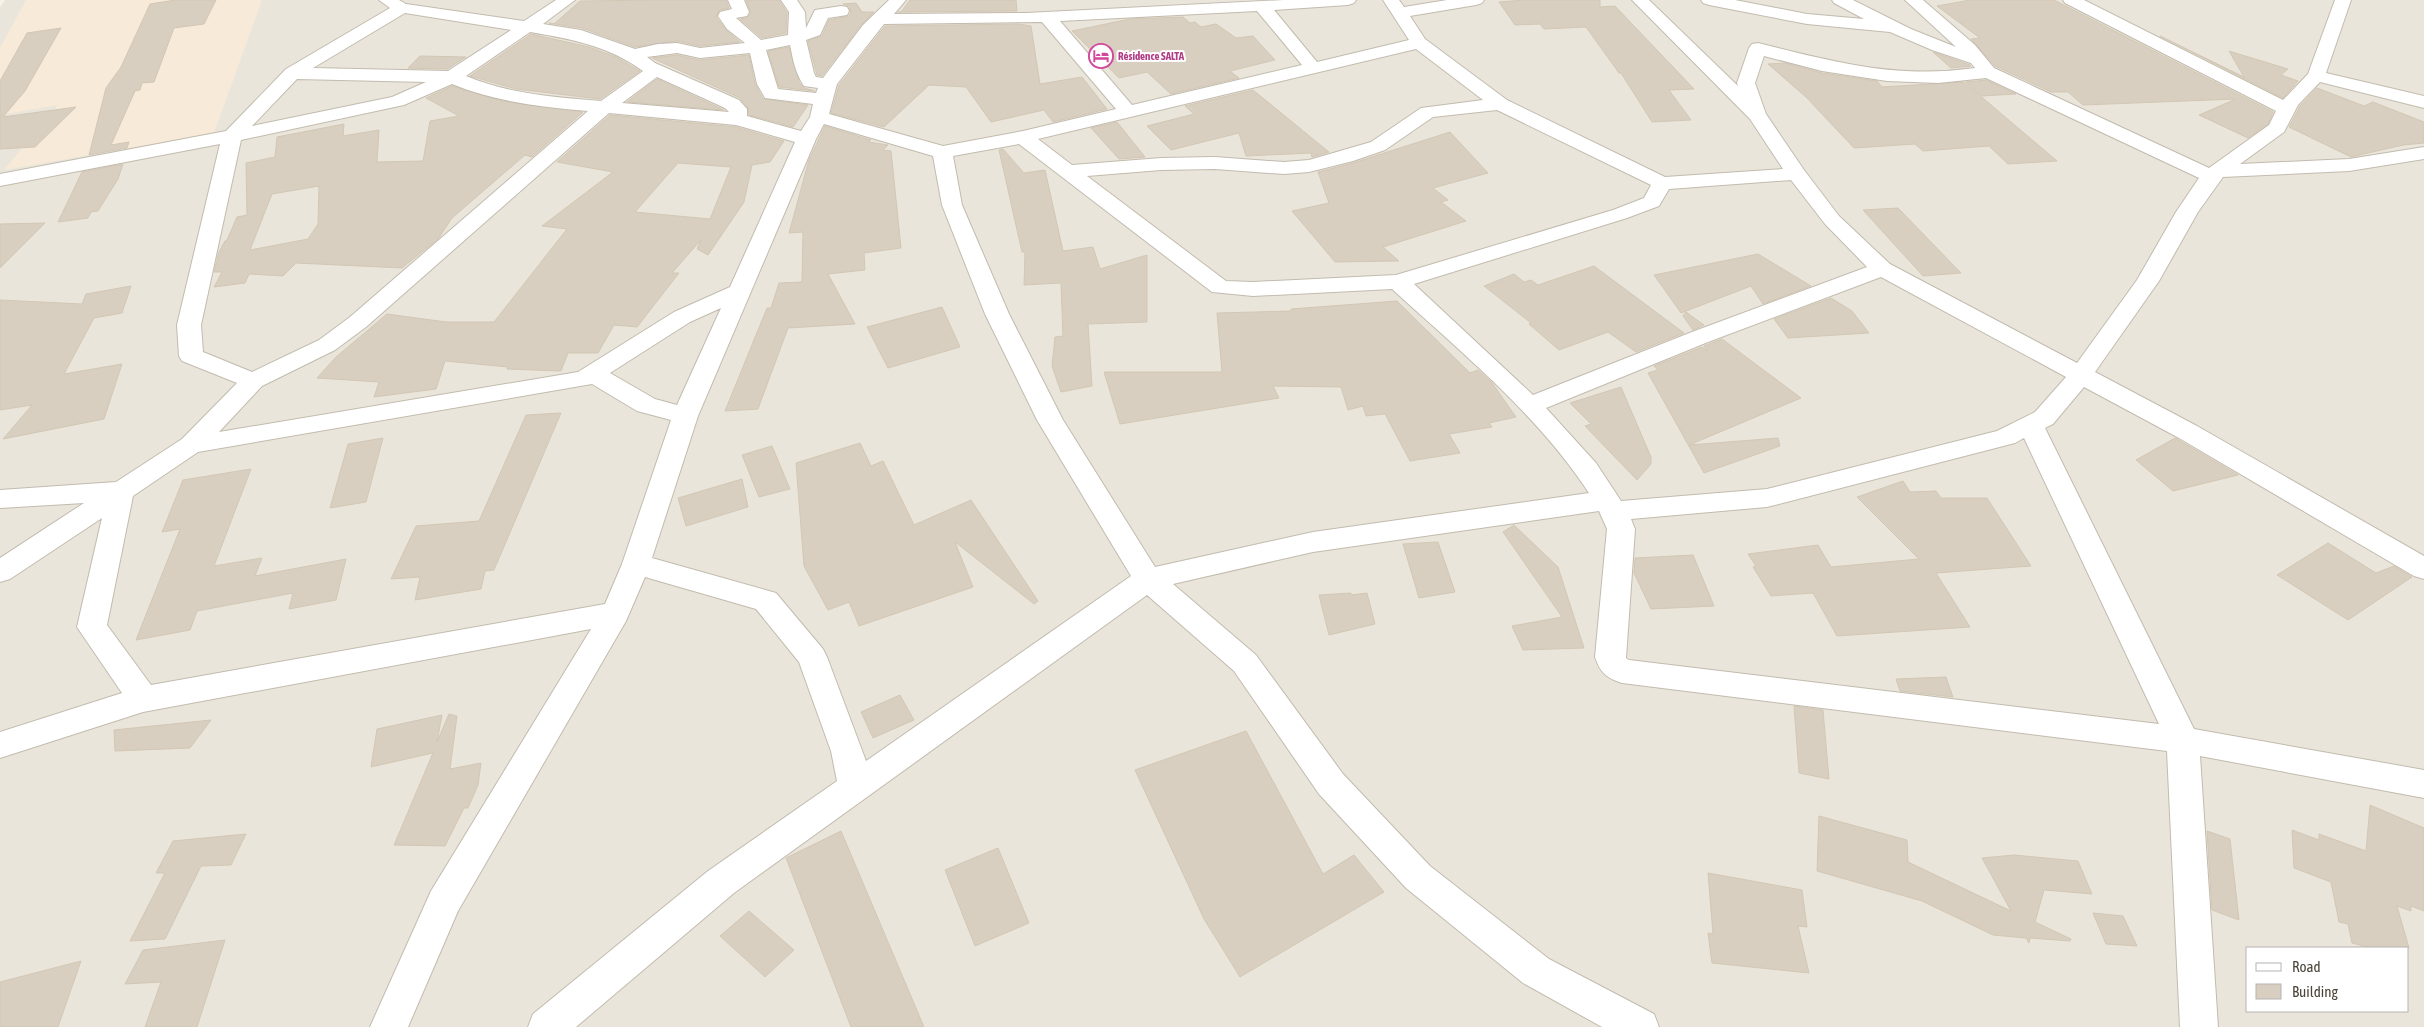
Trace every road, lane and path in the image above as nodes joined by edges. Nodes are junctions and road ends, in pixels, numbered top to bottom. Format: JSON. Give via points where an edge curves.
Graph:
{"nodes":[{"id":1,"x":567,"y":0,"type":"edge"},
{"id":2,"x":736,"y":0,"type":"edge"},
{"id":3,"x":789,"y":0,"type":"edge"},
{"id":4,"x":898,"y":0,"type":"edge"},
{"id":5,"x":1348,"y":0,"type":"edge"},
{"id":6,"x":1476,"y":0,"type":"edge"},
{"id":7,"x":1640,"y":0,"type":"edge"},
{"id":8,"x":1709,"y":0,"type":"edge"},
{"id":9,"x":1795,"y":0,"type":"edge"},
{"id":10,"x":1840,"y":0,"type":"edge"},
{"id":11,"x":1913,"y":0,"type":"edge"},
{"id":12,"x":2071,"y":0,"type":"edge"},
{"id":13,"x":2343,"y":0,"type":"edge"},
{"id":14,"x":395,"y":4,"type":"edge"},
{"id":15,"x":1261,"y":6,"type":"junction"},
{"id":16,"x":1396,"y":6,"type":"edge"},
{"id":17,"x":1047,"y":16,"type":"junction"},
{"id":18,"x":854,"y":19,"type":"edge"},
{"id":19,"x":524,"y":27,"type":"junction"},
{"id":20,"x":1891,"y":27,"type":"junction"},
{"id":21,"x":1770,"y":31,"type":"junction"},
{"id":22,"x":797,"y":38,"type":"junction"},
{"id":23,"x":1419,"y":43,"type":"junction"},
{"id":24,"x":756,"y":46,"type":"junction"},
{"id":25,"x":633,"y":55,"type":"junction"},
{"id":26,"x":1982,"y":66,"type":"junction"},
{"id":27,"x":1314,"y":69,"type":"junction"},
{"id":28,"x":656,"y":70,"type":"junction"},
{"id":29,"x":292,"y":73,"type":"junction"},
{"id":30,"x":2316,"y":76,"type":"junction"},
{"id":31,"x":452,"y":77,"type":"junction"},
{"id":32,"x":2424,"y":102,"type":"edge"},
{"id":33,"x":1500,"y":104,"type":"junction"},
{"id":34,"x":603,"y":108,"type":"junction"},
{"id":35,"x":2286,"y":109,"type":"junction"},
{"id":36,"x":819,"y":110,"type":"junction"},
{"id":37,"x":1128,"y":112,"type":"junction"},
{"id":38,"x":1757,"y":114,"type":"junction"},
{"id":39,"x":738,"y":119,"type":"junction"},
{"id":40,"x":232,"y":136,"type":"junction"},
{"id":41,"x":1023,"y":137,"type":"junction"},
{"id":42,"x":942,"y":152,"type":"junction"},
{"id":43,"x":2424,"y":154,"type":"edge"},
{"id":44,"x":1068,"y":171,"type":"junction"},
{"id":45,"x":1796,"y":174,"type":"junction"},
{"id":46,"x":2214,"y":174,"type":"junction"},
{"id":47,"x":0,"y":180,"type":"edge"},
{"id":48,"x":1662,"y":183,"type":"junction"},
{"id":49,"x":1882,"y":269,"type":"junction"},
{"id":50,"x":1398,"y":282,"type":"junction"},
{"id":51,"x":739,"y":291,"type":"junction"},
{"id":52,"x":593,"y":374,"type":"junction"},
{"id":53,"x":2080,"y":376,"type":"junction"},
{"id":54,"x":253,"y":381,"type":"junction"},
{"id":55,"x":1530,"y":405,"type":"junction"},
{"id":56,"x":685,"y":416,"type":"junction"},
{"id":57,"x":2031,"y":425,"type":"junction"},
{"id":58,"x":191,"y":445,"type":"junction"},
{"id":59,"x":121,"y":491,"type":"junction"},
{"id":60,"x":0,"y":499,"type":"edge"},
{"id":61,"x":1611,"y":506,"type":"junction"},
{"id":62,"x":636,"y":564,"type":"junction"},
{"id":63,"x":2424,"y":570,"type":"edge"},
{"id":64,"x":0,"y":572,"type":"edge"},
{"id":65,"x":1148,"y":579,"type":"junction"},
{"id":66,"x":616,"y":613,"type":"junction"},
{"id":67,"x":143,"y":699,"type":"junction"},
{"id":68,"x":2183,"y":740,"type":"junction"},
{"id":69,"x":0,"y":745,"type":"edge"},
{"id":70,"x":2424,"y":784,"type":"edge"},
{"id":71,"x":855,"y":787,"type":"junction"},
{"id":72,"x":389,"y":1027,"type":"edge"},
{"id":73,"x":547,"y":1027,"type":"edge"},
{"id":74,"x":1640,"y":1027,"type":"edge"},
{"id":75,"x":2199,"y":1027,"type":"edge"}],
"edges":[{"from":1,"to":19,"type":"street"},
{"from":2,"to":24,"type":"street","via":[[741,12],[726,16]]},
{"from":3,"to":22,"type":"street","via":[[797,12]]},
{"from":4,"to":18,"type":"street"},
{"from":5,"to":15,"type":"street"},
{"from":6,"to":16,"type":"street"},
{"from":7,"to":38,"type":"street"},
{"from":8,"to":21,"type":"street"},
{"from":9,"to":21,"type":"street"},
{"from":10,"to":20,"type":"street"},
{"from":11,"to":26,"type":"street","via":[[1969,49]]},
{"from":12,"to":35,"type":"street"},
{"from":13,"to":30,"type":"street"},
{"from":14,"to":19,"type":"street"},
{"from":14,"to":29,"type":"street"},
{"from":15,"to":17,"type":"street"},
{"from":15,"to":27,"type":"street"},
{"from":16,"to":23,"type":"street"},
{"from":17,"to":18,"type":"street"},
{"from":17,"to":37,"type":"street"},
{"from":18,"to":22,"type":"street","via":[[821,14],[814,31]]},
{"from":18,"to":36,"type":"street"},
{"from":19,"to":25,"type":"street","via":[[575,34]]},
{"from":19,"to":31,"type":"street"},
{"from":20,"to":21,"type":"street"},
{"from":20,"to":26,"type":"street"},
{"from":21,"to":26,"type":"street","via":[[1810,64],[1878,75],[1932,78]]},
{"from":21,"to":38,"type":"street","via":[[1746,83]]},
{"from":22,"to":24,"type":"street"},
{"from":22,"to":36,"type":"street","via":[[805,73]]},
{"from":23,"to":27,"type":"street"},
{"from":23,"to":33,"type":"street"},
{"from":24,"to":25,"type":"street","via":[[700,53],[677,48],[658,49]]},
{"from":24,"to":36,"type":"street","via":[[772,94]]},
{"from":25,"to":28,"type":"street"},
{"from":26,"to":46,"type":"street"},
{"from":27,"to":37,"type":"street"},
{"from":28,"to":34,"type":"street"},
{"from":28,"to":39,"type":"street","via":[[732,104],[738,109]]},
{"from":29,"to":31,"type":"street"},
{"from":29,"to":40,"type":"street"},
{"from":30,"to":32,"type":"street"},
{"from":30,"to":35,"type":"street"},
{"from":31,"to":34,"type":"street","via":[[484,90],[530,100]]},
{"from":31,"to":40,"type":"street","via":[[398,101]]},
{"from":33,"to":44,"type":"street","via":[[1428,112],[1378,146],[1309,166],[1161,164]]},
{"from":33,"to":48,"type":"street"},
{"from":34,"to":39,"type":"street"},
{"from":34,"to":54,"type":"street","via":[[358,322],[327,345]]},
{"from":35,"to":46,"type":"street","via":[[2277,128]]},
{"from":36,"to":39,"type":"street"},
{"from":36,"to":42,"type":"street"},
{"from":36,"to":51,"type":"street"},
{"from":37,"to":41,"type":"street"},
{"from":38,"to":45,"type":"street"},
{"from":40,"to":47,"type":"street"},
{"from":40,"to":54,"type":"street","via":[[189,325],[191,356]]},
{"from":41,"to":42,"type":"street"},
{"from":41,"to":44,"type":"street"},
{"from":42,"to":65,"type":"street","via":[[952,204],[997,314],[1050,420]]},
{"from":43,"to":46,"type":"street","via":[[2350,165]]},
{"from":44,"to":50,"type":"street","via":[[1220,287],[1253,289]]},
{"from":45,"to":48,"type":"street"},
{"from":45,"to":49,"type":"street","via":[[1832,220]]},
{"from":46,"to":53,"type":"street","via":[[2187,212],[2148,281]]},
{"from":48,"to":50,"type":"street","via":[[1652,202]]},
{"from":49,"to":53,"type":"street"},
{"from":49,"to":55,"type":"street"},
{"from":50,"to":55,"type":"street"},
{"from":51,"to":52,"type":"street","via":[[682,317]]},
{"from":51,"to":56,"type":"street"},
{"from":52,"to":56,"type":"street","via":[[646,405]]},
{"from":52,"to":58,"type":"street","via":[[548,386]]},
{"from":53,"to":57,"type":"street","via":[[2044,418]]},
{"from":53,"to":63,"type":"street","via":[[2188,432]]},
{"from":54,"to":58,"type":"street"},
{"from":55,"to":61,"type":"street","via":[[1583,464]]},
{"from":56,"to":62,"type":"street"},
{"from":57,"to":61,"type":"street","via":[[2006,437],[1767,498]]},
{"from":57,"to":68,"type":"street"},
{"from":58,"to":59,"type":"street"},
{"from":59,"to":60,"type":"street"},
{"from":59,"to":64,"type":"street"},
{"from":59,"to":67,"type":"street","via":[[92,627]]},
{"from":61,"to":65,"type":"street","via":[[1313,542]]},
{"from":61,"to":68,"type":"street","via":[[1621,529],[1610,657],[1613,665],[1622,671]]},
{"from":62,"to":66,"type":"street"},
{"from":62,"to":71,"type":"street","via":[[766,602],[812,657],[847,751]]},
{"from":65,"to":71,"type":"street"},
{"from":65,"to":74,"type":"street","via":[[1246,663],[1331,784],[1418,877],[1536,971]]},
{"from":66,"to":67,"type":"street"},
{"from":66,"to":72,"type":"street","via":[[444,902]]},
{"from":67,"to":69,"type":"street"},
{"from":68,"to":70,"type":"street"},
{"from":68,"to":75,"type":"street"},
{"from":71,"to":73,"type":"street","via":[[721,882]]}]}
